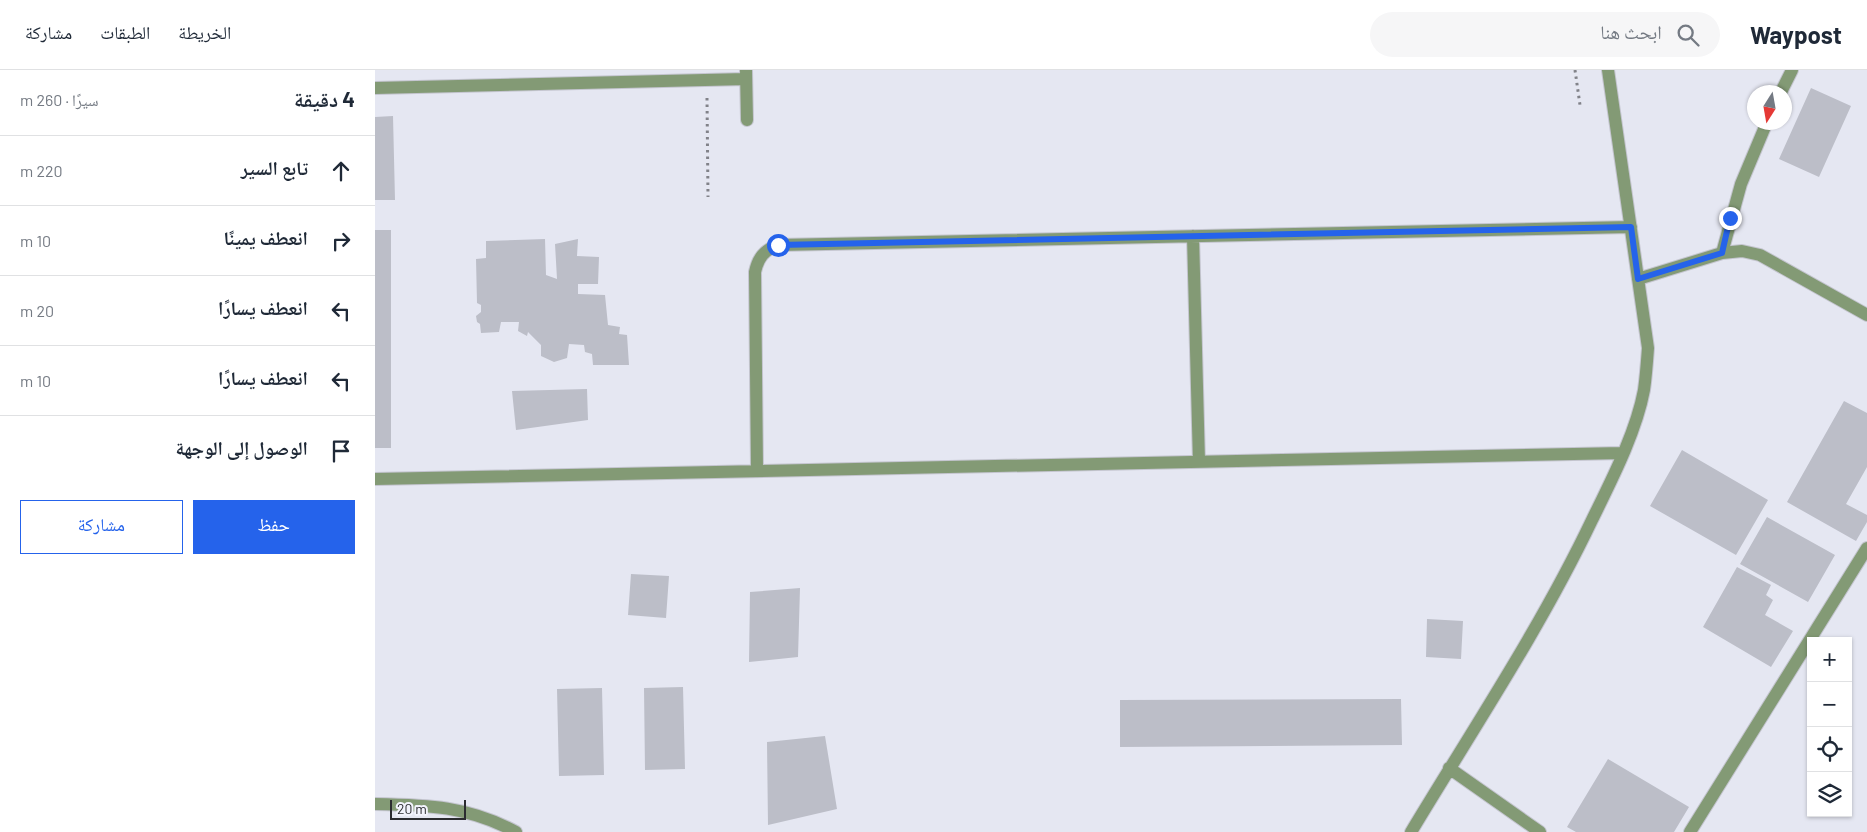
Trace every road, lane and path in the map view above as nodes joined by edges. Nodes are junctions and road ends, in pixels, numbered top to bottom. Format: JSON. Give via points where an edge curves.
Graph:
{"nodes":[{"id":1,"x":1575,"y":70,"type":"edge"},
{"id":2,"x":1608,"y":70,"type":"edge"},
{"id":3,"x":1792,"y":70,"type":"edge"},
{"id":4,"x":746,"y":74,"type":"edge"},
{"id":5,"x":707,"y":80,"type":"junction"},
{"id":6,"x":1784,"y":85,"type":"edge"},
{"id":7,"x":375,"y":88,"type":"edge"},
{"id":8,"x":1580,"y":105,"type":"dead end"},
{"id":9,"x":747,"y":120,"type":"dead end"},
{"id":10,"x":1764,"y":130,"type":"edge"},
{"id":11,"x":708,"y":197,"type":"dead end"},
{"id":12,"x":1631,"y":227,"type":"junction"},
{"id":13,"x":1193,"y":236,"type":"junction"},
{"id":14,"x":1722,"y":253,"type":"junction"},
{"id":15,"x":1638,"y":279,"type":"junction"},
{"id":16,"x":1867,"y":314,"type":"edge"},
{"id":17,"x":1623,"y":453,"type":"junction"},
{"id":18,"x":1199,"y":462,"type":"junction"},
{"id":19,"x":757,"y":470,"type":"junction"},
{"id":20,"x":375,"y":479,"type":"edge"},
{"id":21,"x":1867,"y":548,"type":"edge"},
{"id":22,"x":1449,"y":768,"type":"junction"},
{"id":23,"x":375,"y":804,"type":"edge"},
{"id":24,"x":516,"y":832,"type":"edge"},
{"id":25,"x":1411,"y":832,"type":"edge"},
{"id":26,"x":1540,"y":832,"type":"edge"},
{"id":27,"x":1690,"y":832,"type":"edge"}],
"edges":[{"from":1,"to":8,"type":"path"},
{"from":2,"to":12,"type":"street"},
{"from":3,"to":6,"type":"street"},
{"from":4,"to":5,"type":"street"},
{"from":4,"to":9,"type":"street"},
{"from":5,"to":7,"type":"street"},
{"from":5,"to":11,"type":"path"},
{"from":10,"to":14,"type":"street","via":[[1741,184]]},
{"from":12,"to":13,"type":"street"},
{"from":12,"to":15,"type":"street"},
{"from":13,"to":18,"type":"street"},
{"from":13,"to":19,"type":"street","via":[[778,245],[769,248],[757,263],[755,272]]},
{"from":14,"to":15,"type":"street"},
{"from":14,"to":16,"type":"street","via":[[1742,251],[1761,255]]},
{"from":15,"to":17,"type":"street","via":[[1648,348],[1639,412]]},
{"from":17,"to":18,"type":"street"},
{"from":17,"to":22,"type":"street","via":[[1554,596]]},
{"from":18,"to":19,"type":"street"},
{"from":19,"to":20,"type":"street"},
{"from":21,"to":27,"type":"street"},
{"from":22,"to":25,"type":"street"},
{"from":22,"to":26,"type":"street"},
{"from":23,"to":24,"type":"street","via":[[455,809],[482,816]]}]}
